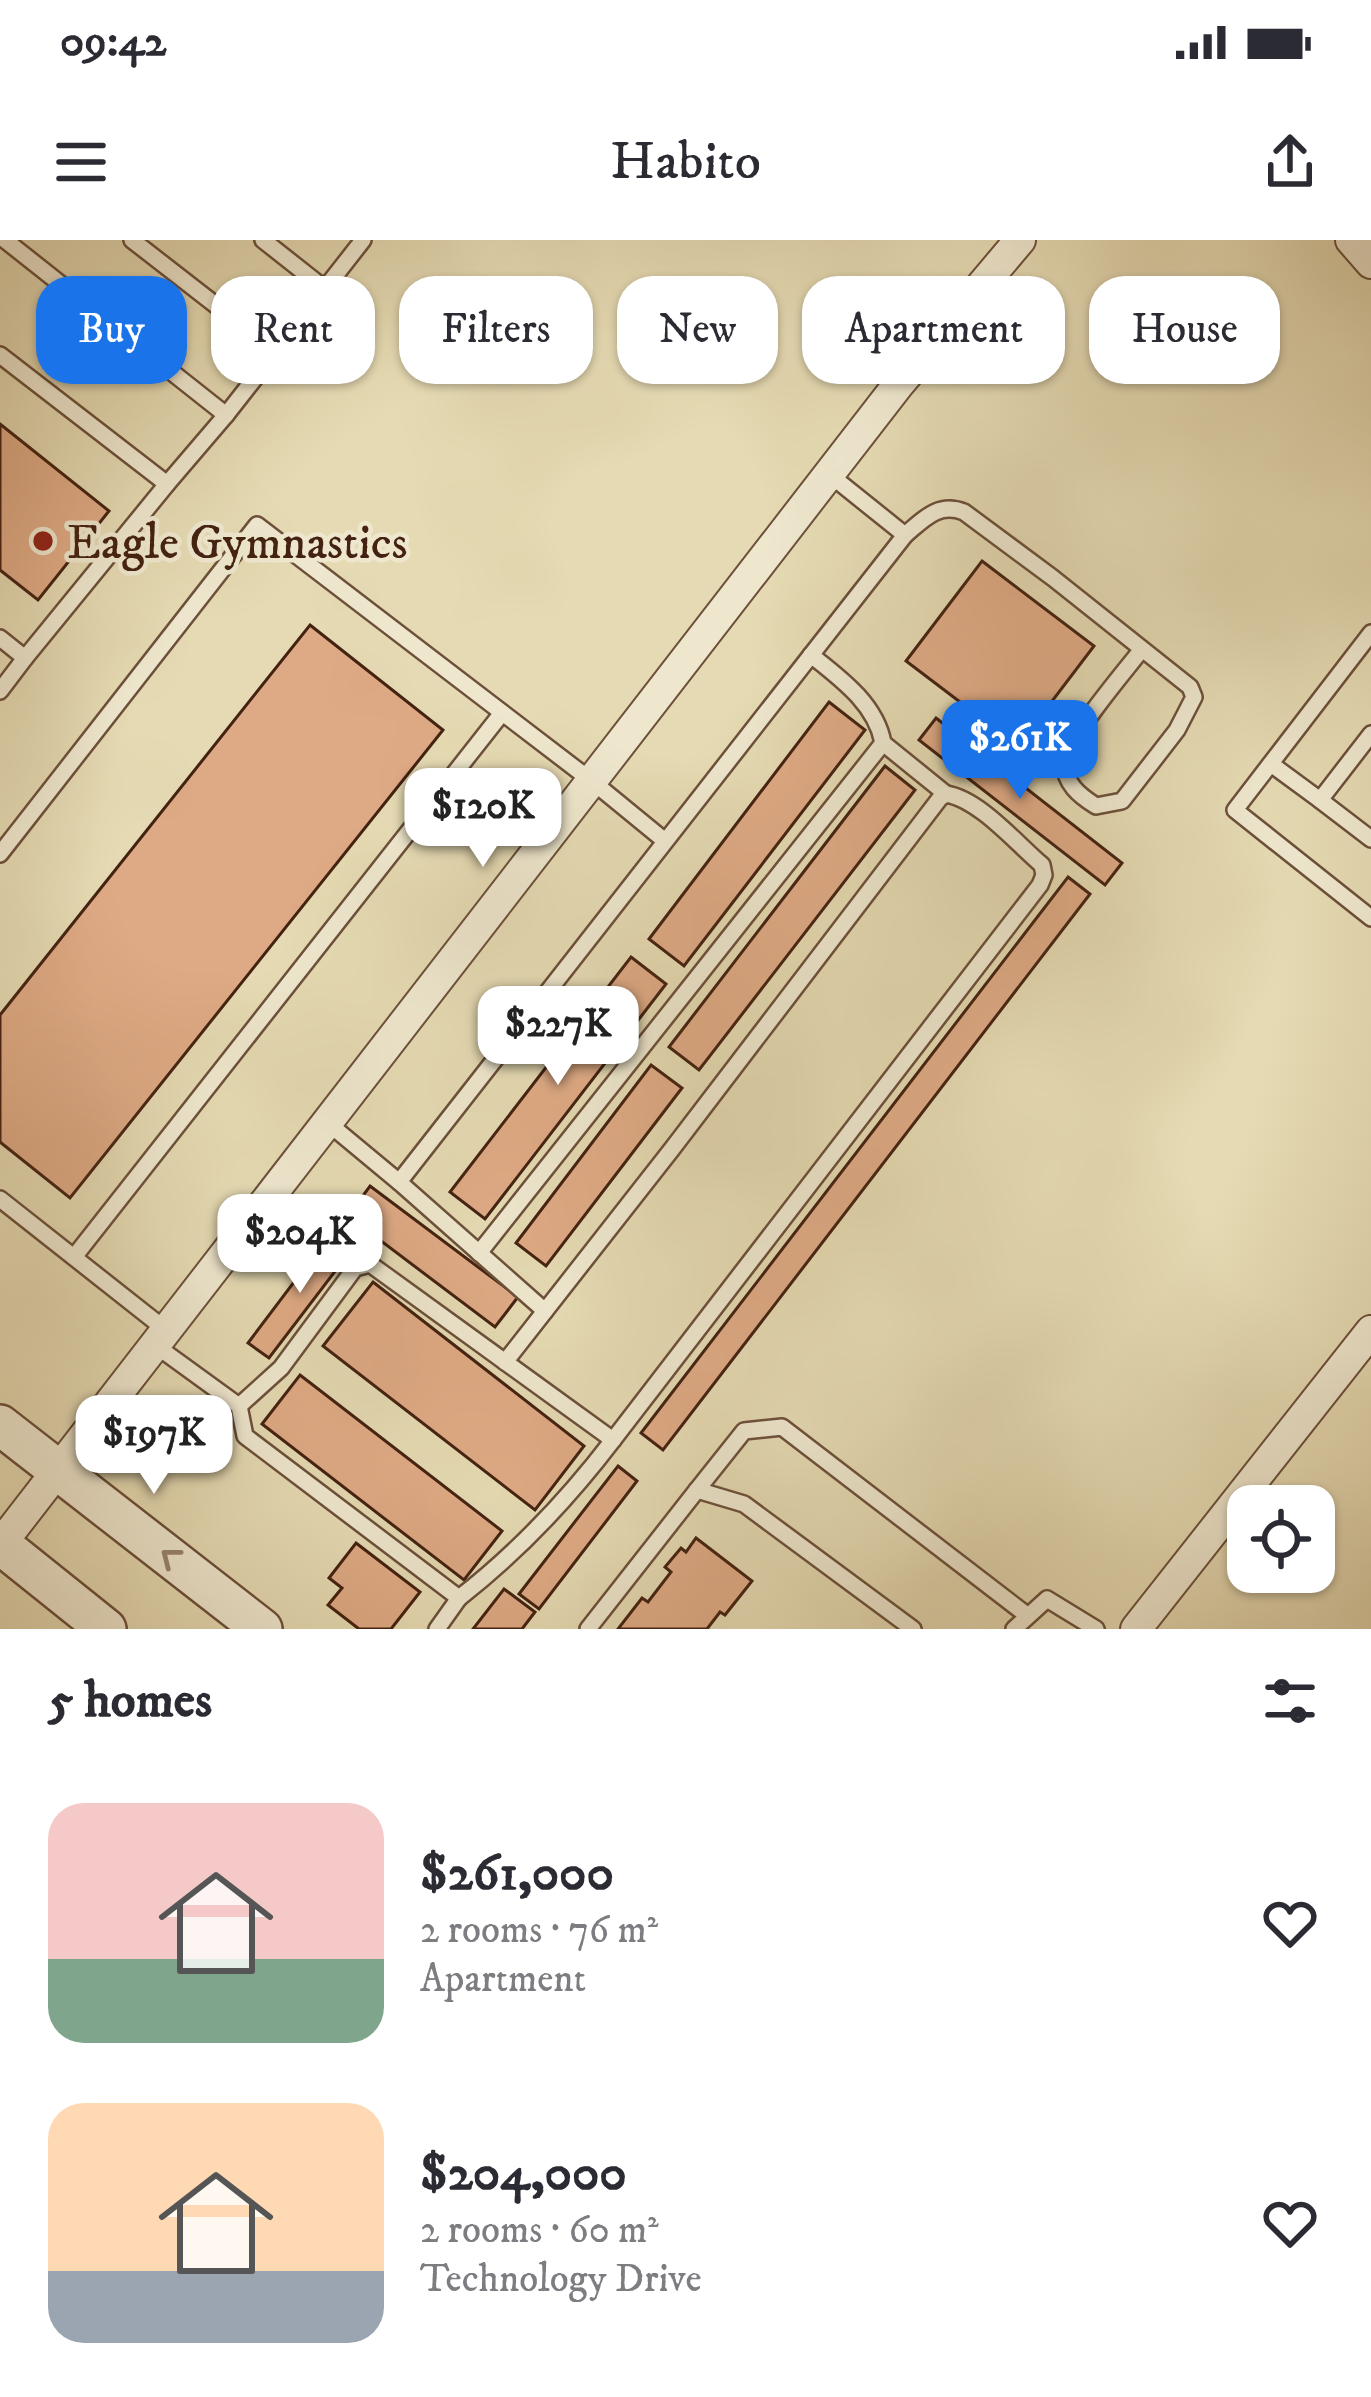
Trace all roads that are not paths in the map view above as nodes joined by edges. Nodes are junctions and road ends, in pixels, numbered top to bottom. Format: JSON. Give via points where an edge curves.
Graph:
{"nodes":[{"id":1,"x":4,"y":240,"type":"edge"},
{"id":2,"x":132,"y":240,"type":"edge"},
{"id":3,"x":263,"y":240,"type":"edge"},
{"id":4,"x":363,"y":240,"type":"edge"},
{"id":5,"x":1020,"y":240,"type":"edge"},
{"id":6,"x":1351,"y":240,"type":"edge"},
{"id":7,"x":1371,"y":263,"type":"edge"},
{"id":8,"x":309,"y":276,"type":"edge"},
{"id":9,"x":335,"y":276,"type":"edge"},
{"id":10,"x":211,"y":301,"type":"edge"},
{"id":11,"x":0,"y":355,"type":"edge"},
{"id":12,"x":251,"y":384,"type":"edge"},
{"id":13,"x":226,"y":416,"type":"junction"},
{"id":14,"x":829,"y":475,"type":"junction"},
{"id":15,"x":166,"y":484,"type":"junction"},
{"id":16,"x":904,"y":535,"type":"junction"},
{"id":17,"x":1371,"y":633,"type":"edge"},
{"id":18,"x":0,"y":638,"type":"edge"},
{"id":19,"x":1142,"y":649,"type":"junction"},
{"id":20,"x":811,"y":655,"type":"junction"},
{"id":21,"x":25,"y":658,"type":"junction"},
{"id":22,"x":0,"y":691,"type":"edge"},
{"id":23,"x":502,"y":713,"type":"junction"},
{"id":24,"x":1371,"y":734,"type":"edge"},
{"id":25,"x":884,"y":743,"type":"junction"},
{"id":26,"x":1270,"y":764,"type":"junction"},
{"id":27,"x":593,"y":782,"type":"junction"},
{"id":28,"x":946,"y":794,"type":"junction"},
{"id":29,"x":1320,"y":800,"type":"junction"},
{"id":30,"x":1371,"y":839,"type":"edge"},
{"id":31,"x":665,"y":841,"type":"junction"},
{"id":32,"x":0,"y":854,"type":"edge"},
{"id":33,"x":1371,"y":918,"type":"edge"},
{"id":34,"x":328,"y":1123,"type":"junction"},
{"id":35,"x":399,"y":1182,"type":"junction"},
{"id":36,"x":0,"y":1199,"type":"edge"},
{"id":37,"x":479,"y":1253,"type":"junction"},
{"id":38,"x":74,"y":1257,"type":"junction"},
{"id":39,"x":545,"y":1311,"type":"junction"},
{"id":40,"x":160,"y":1337,"type":"junction"},
{"id":41,"x":1368,"y":1340,"type":"edge"},
{"id":42,"x":505,"y":1362,"type":"junction"},
{"id":43,"x":239,"y":1406,"type":"junction"},
{"id":44,"x":0,"y":1425,"type":"edge"},
{"id":45,"x":613,"y":1440,"type":"junction"},
{"id":46,"x":57,"y":1469,"type":"junction"},
{"id":47,"x":697,"y":1490,"type":"junction"},
{"id":48,"x":0,"y":1545,"type":"edge"},
{"id":49,"x":459,"y":1598,"type":"junction"},
{"id":50,"x":1028,"y":1616,"type":"junction"},
{"id":51,"x":106,"y":1629,"type":"edge"},
{"id":52,"x":262,"y":1629,"type":"edge"},
{"id":53,"x":437,"y":1629,"type":"edge"},
{"id":54,"x":588,"y":1629,"type":"edge"},
{"id":55,"x":913,"y":1629,"type":"edge"},
{"id":56,"x":1014,"y":1629,"type":"edge"},
{"id":57,"x":1096,"y":1629,"type":"edge"},
{"id":58,"x":1136,"y":1629,"type":"edge"}],
"edges":[{"from":1,"to":13,"type":"lane"},
{"from":2,"to":10,"type":"lane"},
{"from":3,"to":8,"type":"lane"},
{"from":4,"to":9,"type":"lane"},
{"from":5,"to":14,"type":"street"},
{"from":6,"to":7,"type":"street"},
{"from":11,"to":15,"type":"lane"},
{"from":12,"to":13,"type":"lane"},
{"from":13,"to":15,"type":"lane"},
{"from":14,"to":16,"type":"lane"},
{"from":14,"to":27,"type":"street"},
{"from":15,"to":21,"type":"lane"},
{"from":16,"to":19,"type":"lane","via":[[932,512],[964,512]]},
{"from":16,"to":20,"type":"lane"},
{"from":17,"to":26,"type":"lane"},
{"from":18,"to":21,"type":"lane"},
{"from":19,"to":19,"type":"lane","via":[[1194,697],[1122,801],[1096,806],[1072,788],[1065,759]]},
{"from":20,"to":25,"type":"lane","via":[[850,687]]},
{"from":20,"to":31,"type":"lane"},
{"from":21,"to":22,"type":"lane"},
{"from":23,"to":27,"type":"lane"},
{"from":23,"to":32,"type":"lane","via":[[257,526]]},
{"from":23,"to":38,"type":"lane"},
{"from":24,"to":29,"type":"lane"},
{"from":25,"to":28,"type":"lane"},
{"from":25,"to":37,"type":"lane"},
{"from":26,"to":29,"type":"lane"},
{"from":26,"to":33,"type":"lane","via":[[1235,810]]},
{"from":27,"to":31,"type":"lane"},
{"from":27,"to":34,"type":"street"},
{"from":28,"to":39,"type":"lane"},
{"from":28,"to":45,"type":"lane","via":[[973,805],[1042,865],[1040,885]]},
{"from":29,"to":30,"type":"lane"},
{"from":31,"to":35,"type":"lane"},
{"from":34,"to":35,"type":"lane"},
{"from":34,"to":40,"type":"street"},
{"from":35,"to":37,"type":"lane"},
{"from":36,"to":38,"type":"lane"},
{"from":37,"to":39,"type":"lane"},
{"from":38,"to":40,"type":"lane"},
{"from":39,"to":42,"type":"lane"},
{"from":40,"to":43,"type":"lane"},
{"from":40,"to":46,"type":"street"},
{"from":41,"to":58,"type":"street"},
{"from":42,"to":43,"type":"lane","via":[[370,1264],[355,1268],[281,1368]]},
{"from":42,"to":45,"type":"lane"},
{"from":43,"to":49,"type":"lane","via":[[245,1436]]},
{"from":44,"to":46,"type":"street"},
{"from":45,"to":49,"type":"lane","via":[[554,1512]]},
{"from":46,"to":48,"type":"street"},
{"from":52,"to":46,"type":"street","one_way":true},
{"from":47,"to":50,"type":"lane","via":[[744,1431],[782,1426]]},
{"from":47,"to":54,"type":"lane"},
{"from":47,"to":55,"type":"lane","via":[[744,1504]]},
{"from":48,"to":51,"type":"street"},
{"from":49,"to":53,"type":"lane"},
{"from":50,"to":56,"type":"lane"},
{"from":50,"to":57,"type":"lane","via":[[1047,1599]]}]}
